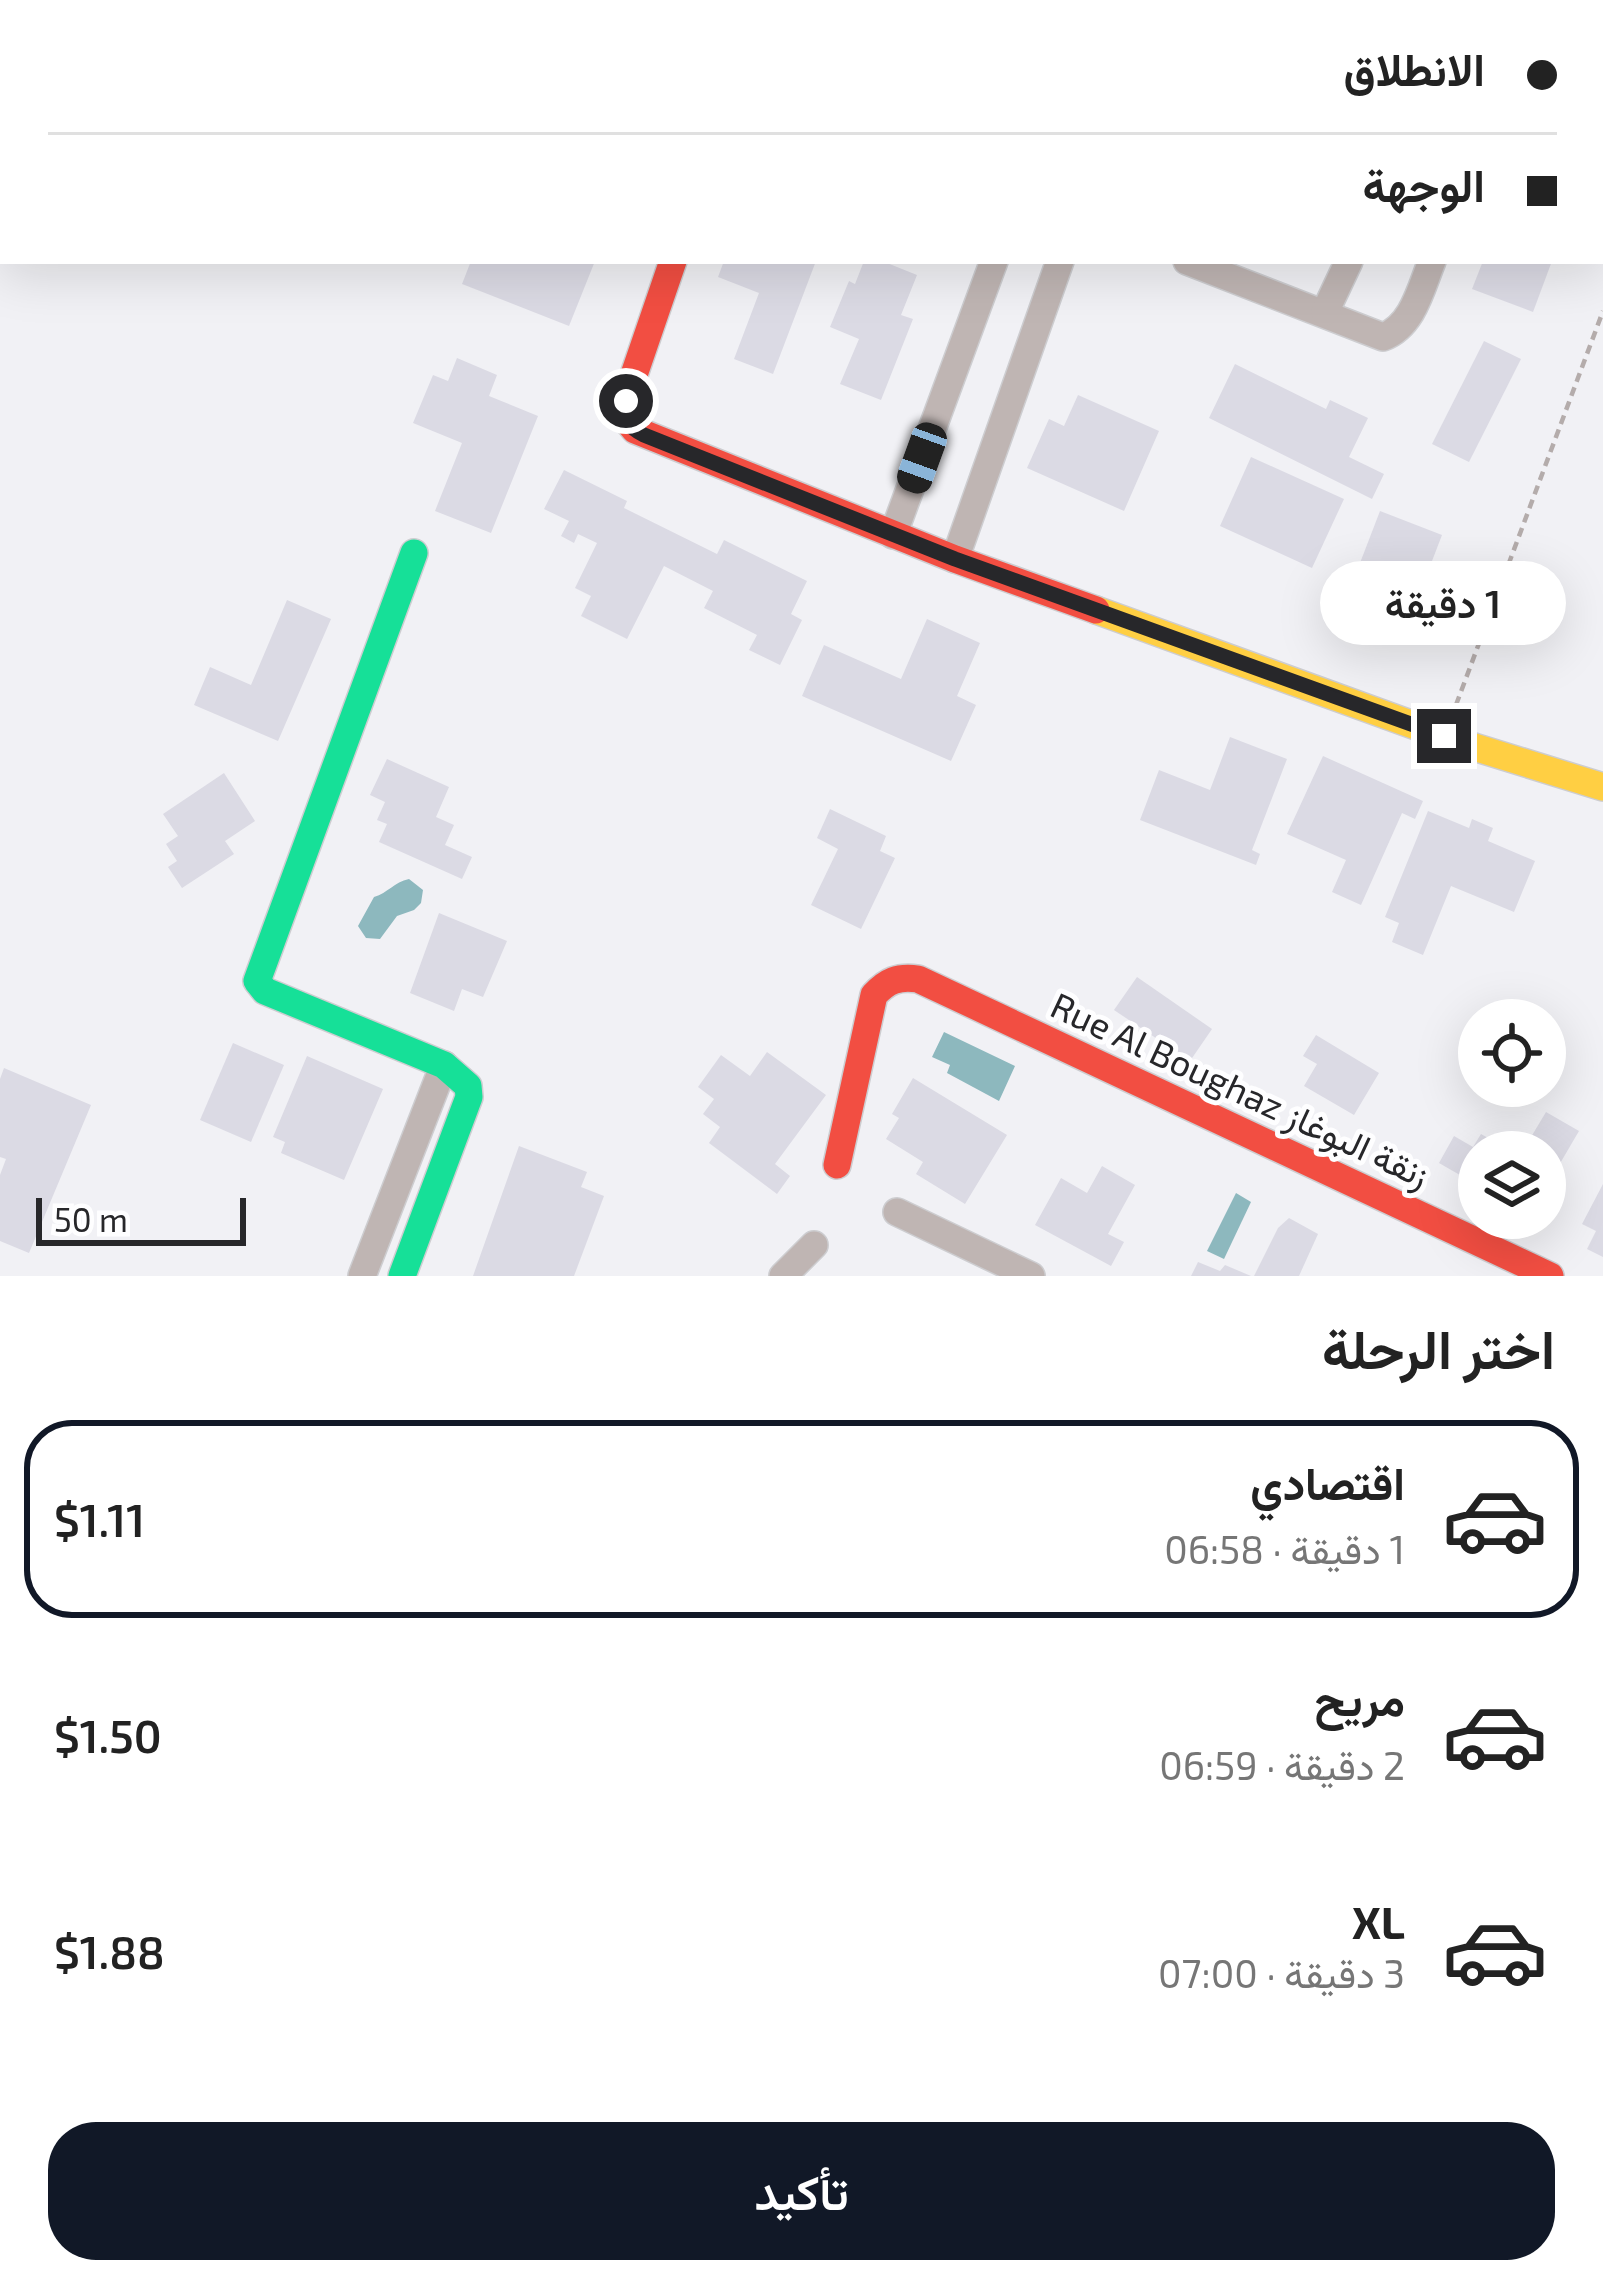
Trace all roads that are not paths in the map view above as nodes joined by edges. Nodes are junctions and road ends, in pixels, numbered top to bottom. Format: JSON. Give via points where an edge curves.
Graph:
{"nodes":[{"id":1,"x":672,"y":264,"type":"edge"},
{"id":2,"x":993,"y":264,"type":"edge"},
{"id":3,"x":1059,"y":264,"type":"edge"},
{"id":4,"x":1195,"y":264,"type":"edge"},
{"id":5,"x":1347,"y":264,"type":"edge"},
{"id":6,"x":1431,"y":264,"type":"edge"},
{"id":7,"x":1325,"y":312,"type":"junction"},
{"id":8,"x":893,"y":535,"type":"junction"},
{"id":9,"x":414,"y":553,"type":"dead end"},
{"id":10,"x":955,"y":559,"type":"junction"},
{"id":11,"x":1603,"y":787,"type":"edge"},
{"id":12,"x":443,"y":1065,"type":"junction"},
{"id":13,"x":837,"y":1166,"type":"dead end"},
{"id":14,"x":897,"y":1212,"type":"dead end"},
{"id":15,"x":814,"y":1245,"type":"dead end"},
{"id":16,"x":362,"y":1276,"type":"edge"},
{"id":17,"x":402,"y":1276,"type":"edge"},
{"id":18,"x":783,"y":1276,"type":"edge"},
{"id":19,"x":1031,"y":1276,"type":"edge"},
{"id":20,"x":1550,"y":1276,"type":"edge"}],
"edges":[{"from":1,"to":8,"type":"street","via":[[626,401],[628,425]]},
{"from":2,"to":8,"type":"street"},
{"from":3,"to":10,"type":"street"},
{"from":4,"to":7,"type":"street"},
{"from":5,"to":7,"type":"street"},
{"from":6,"to":7,"type":"street","via":[[1408,317],[1390,335],[1377,337]]},
{"from":8,"to":10,"type":"street"},
{"from":9,"to":12,"type":"street","via":[[257,981]]},
{"from":10,"to":11,"type":"street"},
{"from":12,"to":16,"type":"street"},
{"from":12,"to":17,"type":"street","via":[[465,1080],[470,1097]]},
{"from":13,"to":20,"type":"street","name":"Rue Al Boughaz زنقة البوغاز","via":[[871,1007],[892,978],[916,978]]},
{"from":14,"to":19,"type":"street"},
{"from":15,"to":18,"type":"street"}]}
